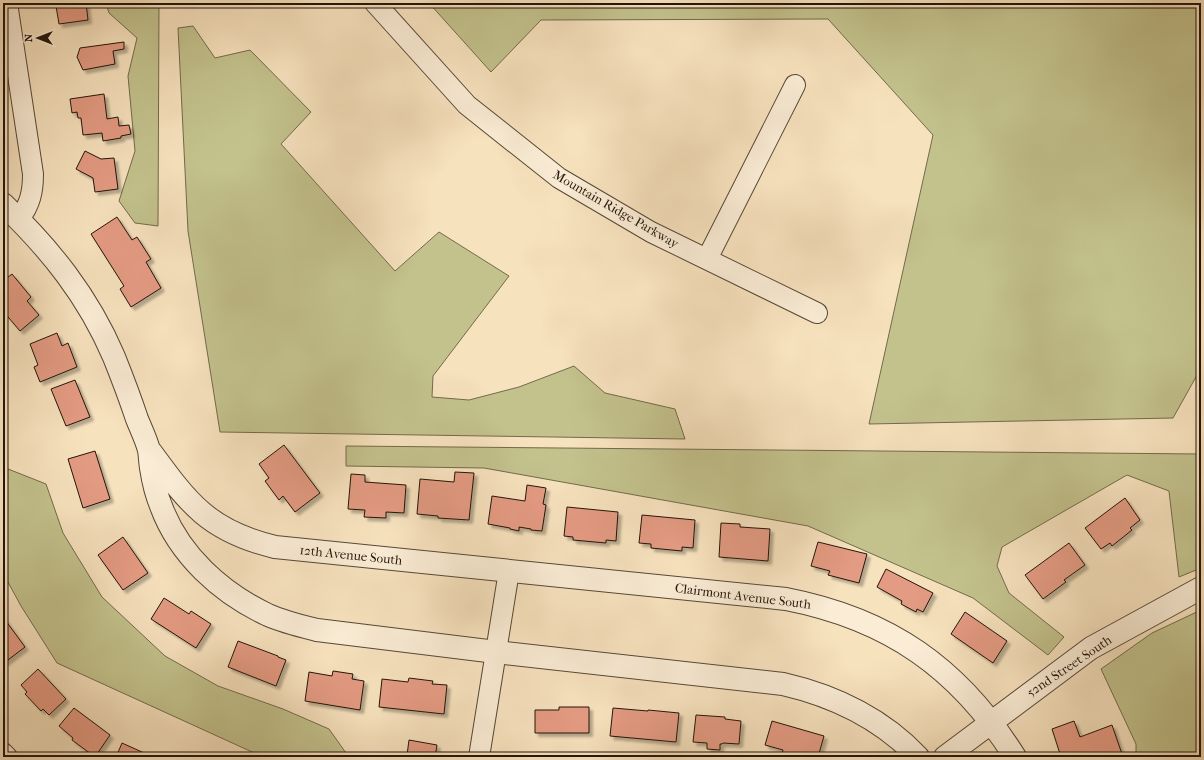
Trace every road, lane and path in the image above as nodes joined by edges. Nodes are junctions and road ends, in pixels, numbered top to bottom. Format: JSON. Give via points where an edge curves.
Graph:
{"nodes":[{"id":1,"x":7,"y":3,"type":"edge"},
{"id":2,"x":375,"y":3,"type":"edge"},
{"id":3,"x":795,"y":85,"type":"dead end"},
{"id":4,"x":3,"y":204,"type":"edge"},
{"id":5,"x":19,"y":219,"type":"junction"},
{"id":6,"x":707,"y":259,"type":"junction"},
{"id":7,"x":817,"y":312,"type":"dead end"},
{"id":8,"x":149,"y":450,"type":"junction"},
{"id":9,"x":509,"y":571,"type":"junction"},
{"id":10,"x":1201,"y":588,"type":"edge"},
{"id":11,"x":496,"y":652,"type":"junction"},
{"id":12,"x":991,"y":721,"type":"junction"},
{"id":13,"x":3,"y":753,"type":"edge"},
{"id":14,"x":7,"y":757,"type":"edge"},
{"id":15,"x":479,"y":757,"type":"edge"},
{"id":16,"x":918,"y":757,"type":"edge"},
{"id":17,"x":945,"y":757,"type":"edge"},
{"id":18,"x":1015,"y":757,"type":"edge"}],
"edges":[{"from":1,"to":5,"type":"street","via":[[33,174],[31,197]]},
{"from":2,"to":6,"type":"street","name":"Mountain Ridge Parkway","via":[[467,105],[559,178],[651,232]]},
{"from":3,"to":6,"type":"street"},
{"from":4,"to":5,"type":"street","name":"12th Avenue South"},
{"from":5,"to":8,"type":"street","name":"12th Avenue South","via":[[61,267],[102,332],[121,374]]},
{"from":6,"to":7,"type":"street","name":"Mountain Ridge Parkway"},
{"from":8,"to":9,"type":"street","name":"12th Avenue South","via":[[190,503],[204,516],[237,536],[274,547]]},
{"from":8,"to":11,"type":"street","name":"12th Avenue South","via":[[155,488],[174,534],[210,576],[247,604],[293,624],[317,630]]},
{"from":9,"to":11,"type":"street"},
{"from":9,"to":12,"type":"street","name":"Clairmont Avenue South","via":[[786,599],[840,612],[890,635],[930,660],[974,701]]},
{"from":10,"to":12,"type":"street","name":"52nd Street South","via":[[1091,648]]},
{"from":11,"to":15,"type":"street"},
{"from":11,"to":16,"type":"street","via":[[783,684],[807,689],[873,719]]},
{"from":12,"to":17,"type":"street","name":"52nd Street South"},
{"from":12,"to":18,"type":"street","name":"Clairmont Avenue South"},
{"from":13,"to":14,"type":"street"}]}
